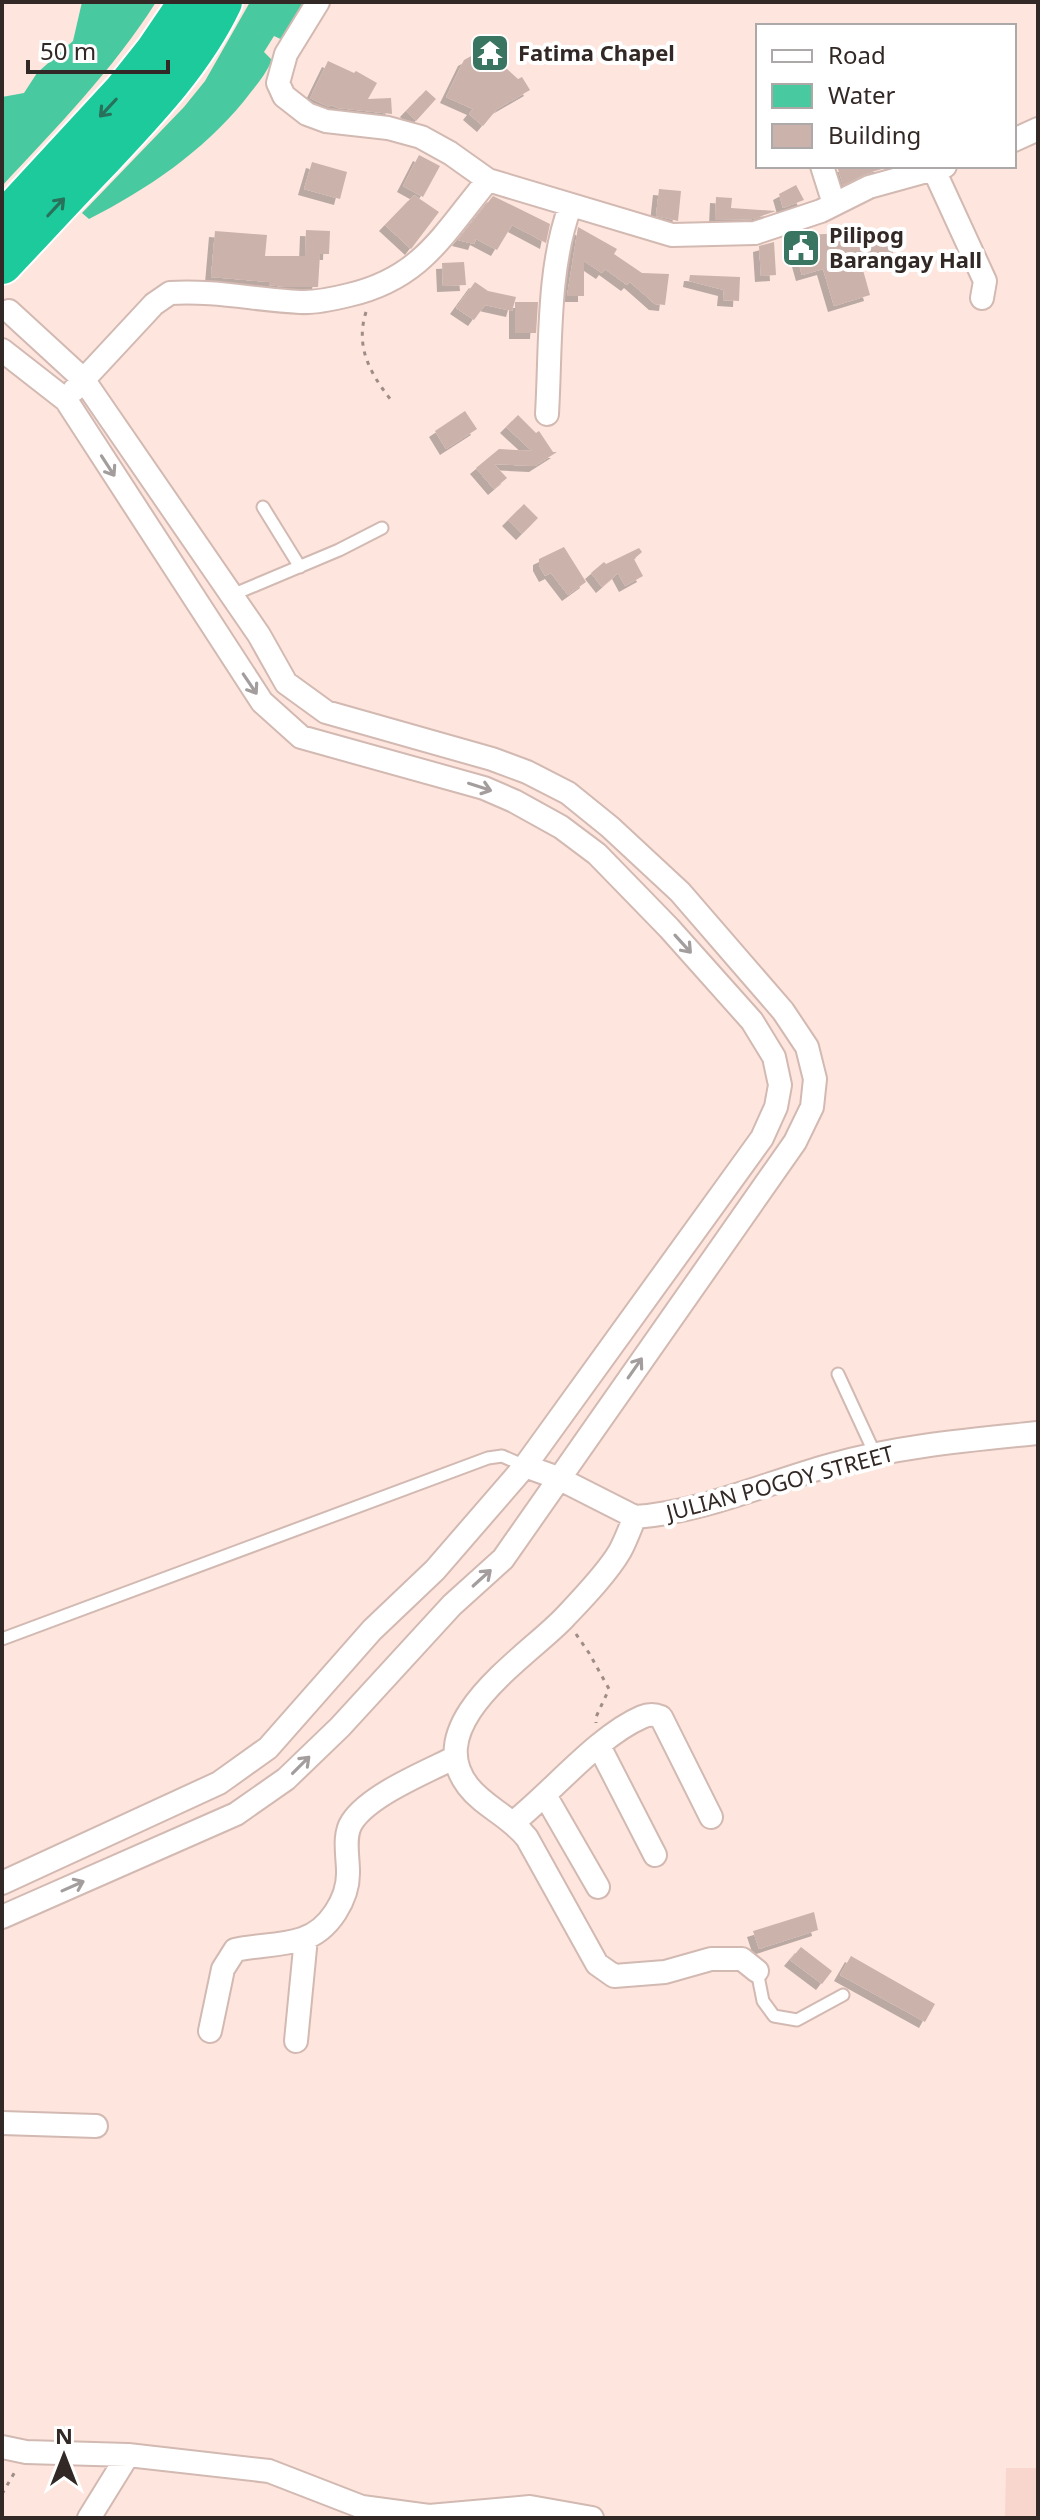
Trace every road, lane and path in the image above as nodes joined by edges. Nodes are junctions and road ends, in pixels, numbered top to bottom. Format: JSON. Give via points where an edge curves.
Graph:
{"nodes":[{"id":1,"x":189,"y":2,"type":"edge"},
{"id":2,"x":222,"y":2,"type":"edge"},
{"id":3,"x":318,"y":2,"type":"edge"},
{"id":4,"x":1038,"y":129,"type":"edge"},
{"id":5,"x":1016,"y":139,"type":"edge"},
{"id":6,"x":823,"y":168,"type":"edge"},
{"id":7,"x":939,"y":168,"type":"edge"},
{"id":8,"x":488,"y":180,"type":"junction"},
{"id":9,"x":834,"y":204,"type":"junction"},
{"id":10,"x":570,"y":207,"type":"junction"},
{"id":11,"x":2,"y":223,"type":"edge"},
{"id":12,"x":2,"y":264,"type":"edge"},
{"id":13,"x":374,"y":289,"type":"junction"},
{"id":14,"x":982,"y":298,"type":"dead end"},
{"id":15,"x":9,"y":311,"type":"dead end"},
{"id":16,"x":2,"y":350,"type":"edge"},
{"id":17,"x":83,"y":379,"type":"junction"},
{"id":18,"x":66,"y":400,"type":"junction"},
{"id":19,"x":391,"y":400,"type":"dead end"},
{"id":20,"x":547,"y":414,"type":"dead end"},
{"id":21,"x":263,"y":507,"type":"dead end"},
{"id":22,"x":382,"y":528,"type":"dead end"},
{"id":23,"x":300,"y":567,"type":"junction"},
{"id":24,"x":232,"y":595,"type":"junction"},
{"id":25,"x":838,"y":1374,"type":"dead end"},
{"id":26,"x":1038,"y":1433,"type":"edge"},
{"id":27,"x":875,"y":1454,"type":"junction"},
{"id":28,"x":525,"y":1466,"type":"junction"},
{"id":29,"x":558,"y":1478,"type":"junction"},
{"id":30,"x":635,"y":1517,"type":"junction"},
{"id":31,"x":564,"y":1619,"type":"junction"},
{"id":32,"x":2,"y":1639,"type":"edge"},
{"id":33,"x":599,"y":1746,"type":"junction"},
{"id":34,"x":456,"y":1757,"type":"junction"},
{"id":35,"x":545,"y":1795,"type":"junction"},
{"id":36,"x":711,"y":1817,"type":"dead end"},
{"id":37,"x":514,"y":1822,"type":"junction"},
{"id":38,"x":655,"y":1855,"type":"dead end"},
{"id":39,"x":2,"y":1883,"type":"edge"},
{"id":40,"x":598,"y":1887,"type":"dead end"},
{"id":41,"x":2,"y":1917,"type":"edge"},
{"id":42,"x":306,"y":1938,"type":"junction"},
{"id":43,"x":757,"y":1971,"type":"joint"},
{"id":44,"x":843,"y":1995,"type":"dead end"},
{"id":45,"x":210,"y":2031,"type":"dead end"},
{"id":46,"x":296,"y":2041,"type":"dead end"},
{"id":47,"x":2,"y":2123,"type":"edge"},
{"id":48,"x":96,"y":2126,"type":"dead end"},
{"id":49,"x":2,"y":2447,"type":"edge"},
{"id":50,"x":26,"y":2452,"type":"junction"},
{"id":51,"x":128,"y":2455,"type":"junction"},
{"id":52,"x":2,"y":2494,"type":"edge"},
{"id":53,"x":89,"y":2518,"type":"edge"},
{"id":54,"x":592,"y":2518,"type":"edge"}],
"edges":[{"from":1,"to":11,"type":"highway","one_way":true,"via":[[124,91]]},
{"from":12,"to":2,"type":"highway","one_way":true,"via":[[146,111],[182,67]]},
{"from":3,"to":8,"type":"street","via":[[286,54],[278,83],[284,96],[326,121],[421,137]]},
{"from":4,"to":5,"type":"street"},
{"from":6,"to":9,"type":"street"},
{"from":7,"to":9,"type":"street","via":[[869,187]]},
{"from":7,"to":14,"type":"street","via":[[985,281]]},
{"from":8,"to":10,"type":"street"},
{"from":8,"to":13,"type":"street","via":[[449,232],[409,271]]},
{"from":9,"to":10,"type":"street","via":[[755,233],[672,235]]},
{"from":10,"to":20,"type":"street","via":[[555,271]]},
{"from":13,"to":17,"type":"street","via":[[304,303],[170,293]]},
{"from":13,"to":19,"type":"path","via":[[363,319],[363,349],[370,372]]},
{"from":15,"to":17,"type":"street"},
{"from":16,"to":18,"type":"street"},
{"from":17,"to":18,"type":"street"},
{"from":17,"to":24,"type":"street"},
{"from":18,"to":28,"type":"street","one_way":true,"via":[[262,702],[301,737],[484,788],[561,827],[597,854],[669,928],[752,1021],[774,1057],[780,1085],[762,1138]]},
{"from":21,"to":23,"type":"lane"},
{"from":22,"to":23,"type":"lane"},
{"from":23,"to":24,"type":"lane"},
{"from":29,"to":24,"type":"street","one_way":true,"via":[[795,1142],[812,1107],[815,1079],[807,1047],[783,1011],[680,892],[568,793],[492,759],[326,712],[286,683]]},
{"from":25,"to":27,"type":"lane"},
{"from":26,"to":27,"type":"street","name":"JULIAN POGOY STREET"},
{"from":27,"to":30,"type":"street","name":"JULIAN POGOY STREET","via":[[694,1509]]},
{"from":28,"to":29,"type":"street"},
{"from":28,"to":32,"type":"lane","via":[[502,1456],[488,1458]]},
{"from":28,"to":39,"type":"street","via":[[268,1748],[219,1783]]},
{"from":29,"to":30,"type":"street"},
{"from":41,"to":29,"type":"street","one_way":true,"via":[[236,1814],[286,1779],[452,1605],[503,1559]]},
{"from":30,"to":31,"type":"street","name":"JULIAN POGOY STREET","via":[[619,1554]]},
{"from":31,"to":33,"type":"path","via":[[609,1689],[596,1717]]},
{"from":31,"to":34,"type":"street","name":"JULIAN POGOY STREET","via":[[471,1708],[458,1733]]},
{"from":33,"to":35,"type":"street"},
{"from":33,"to":36,"type":"street","via":[[642,1717],[661,1717]]},
{"from":33,"to":38,"type":"street"},
{"from":34,"to":37,"type":"street","via":[[467,1785]]},
{"from":34,"to":42,"type":"street","via":[[405,1782],[350,1824],[347,1888],[338,1909]]},
{"from":35,"to":37,"type":"street"},
{"from":35,"to":40,"type":"street"},
{"from":37,"to":43,"type":"street","via":[[597,1964],[614,1976],[665,1972],[711,1959],[742,1959]]},
{"from":42,"to":45,"type":"street","via":[[235,1950],[223,1969]]},
{"from":42,"to":46,"type":"street"},
{"from":43,"to":44,"type":"lane","via":[[763,2001],[774,2016],[797,2020]]},
{"from":47,"to":48,"type":"street"},
{"from":49,"to":50,"type":"street"},
{"from":50,"to":51,"type":"street"},
{"from":50,"to":52,"type":"path"},
{"from":51,"to":53,"type":"street"},
{"from":51,"to":54,"type":"street","via":[[269,2471],[362,2507],[429,2516],[530,2507]]}]}
